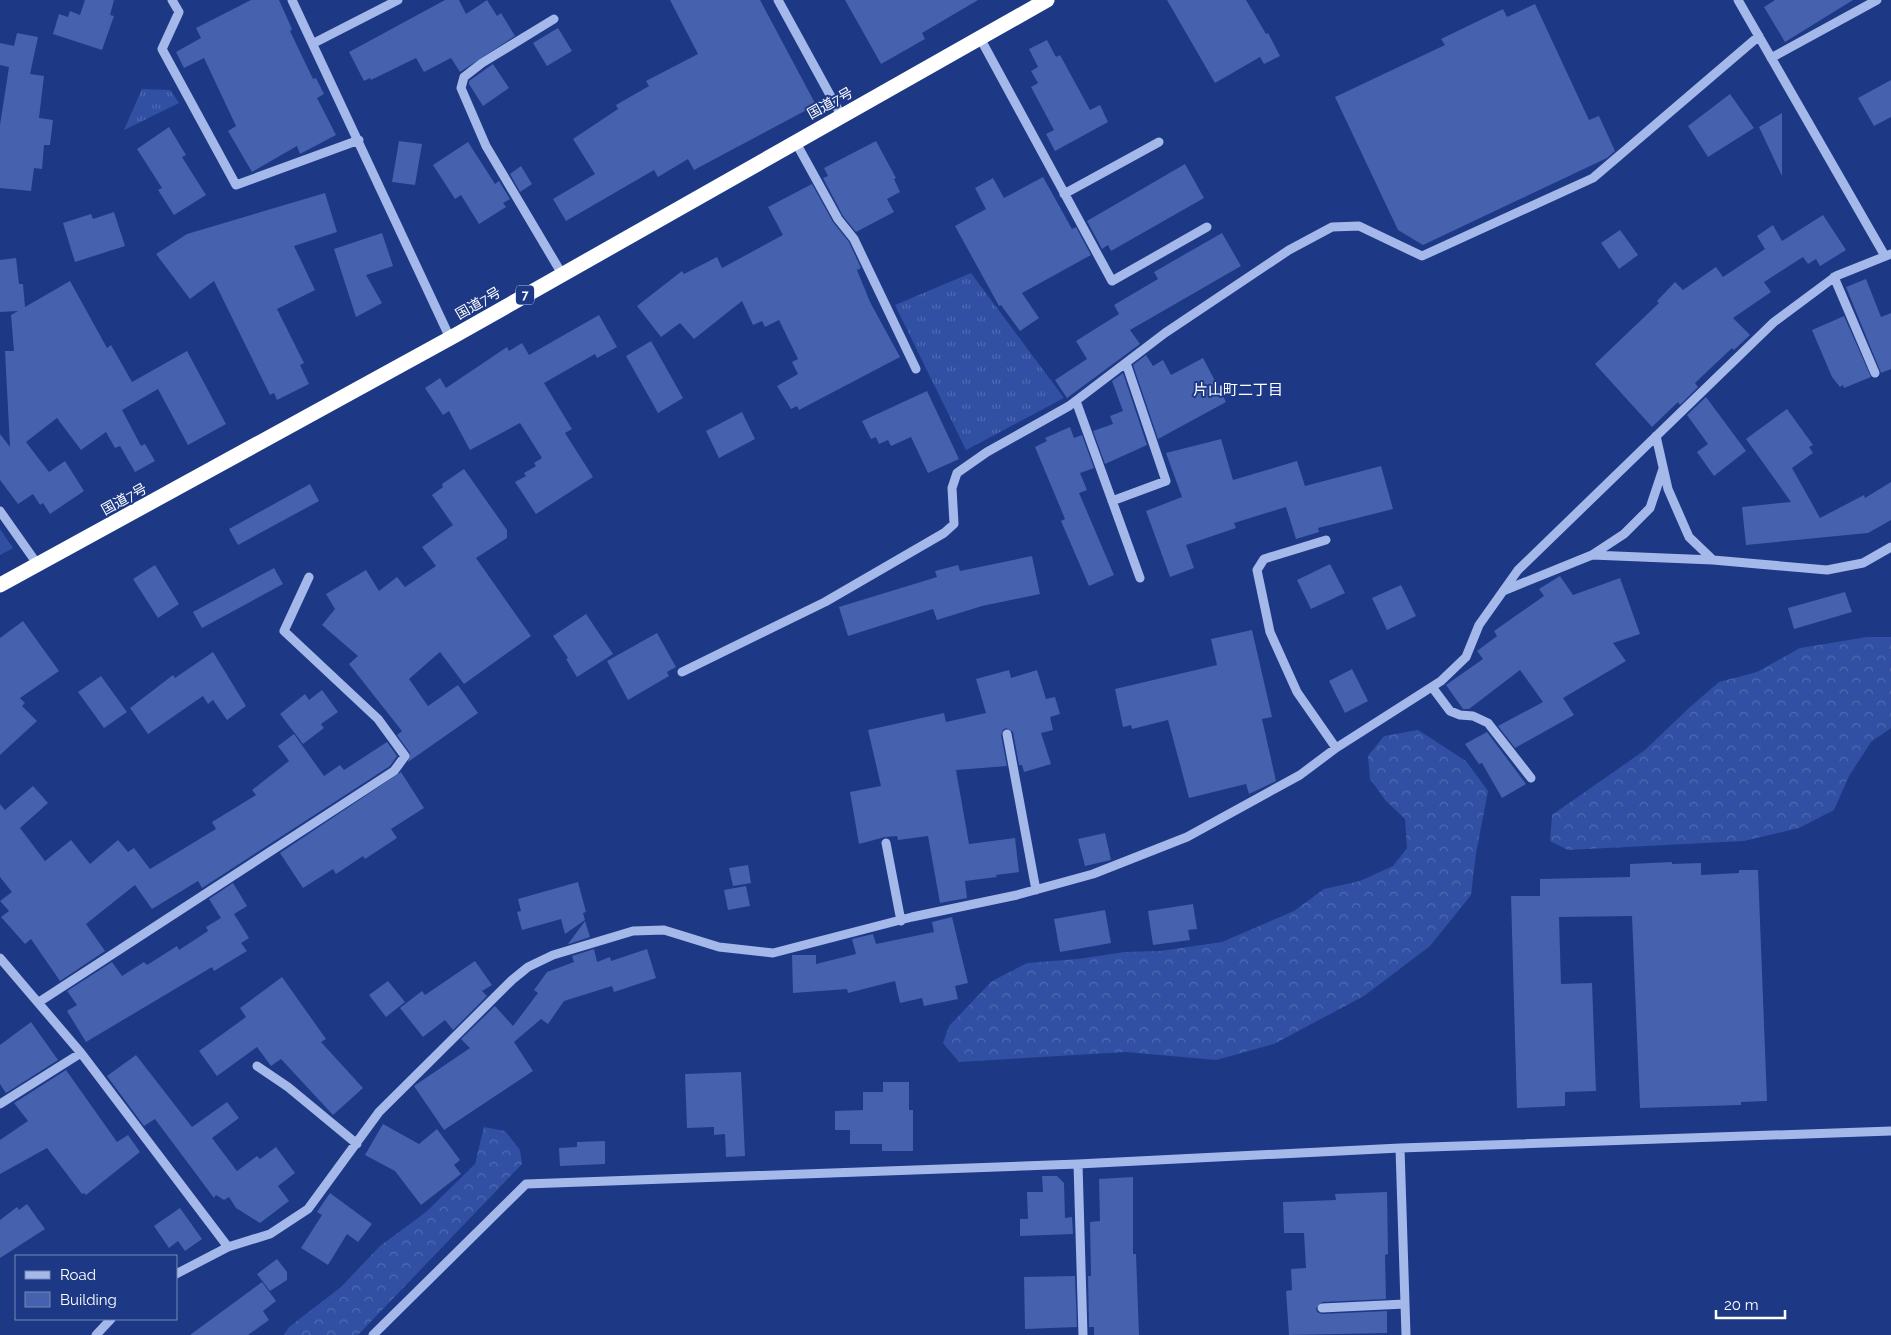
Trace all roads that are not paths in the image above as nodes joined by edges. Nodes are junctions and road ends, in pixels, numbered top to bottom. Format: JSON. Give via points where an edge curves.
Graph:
{"nodes":[{"id":1,"x":172,"y":0,"type":"edge"},
{"id":2,"x":292,"y":0,"type":"edge"},
{"id":3,"x":398,"y":0,"type":"edge"},
{"id":4,"x":778,"y":0,"type":"edge"},
{"id":5,"x":1048,"y":0,"type":"edge"},
{"id":6,"x":1738,"y":0,"type":"edge"},
{"id":7,"x":1877,"y":0,"type":"edge"},
{"id":8,"x":554,"y":19,"type":"dead end"},
{"id":9,"x":1759,"y":36,"type":"junction"},
{"id":10,"x":980,"y":38,"type":"junction"},
{"id":11,"x":314,"y":43,"type":"junction"},
{"id":12,"x":1771,"y":58,"type":"junction"},
{"id":13,"x":841,"y":115,"type":"junction"},
{"id":14,"x":359,"y":140,"type":"junction"},
{"id":15,"x":795,"y":141,"type":"junction"},
{"id":16,"x":1159,"y":142,"type":"dead end"},
{"id":17,"x":1064,"y":194,"type":"junction"},
{"id":18,"x":1207,"y":227,"type":"dead end"},
{"id":19,"x":1888,"y":255,"type":"edge"},
{"id":20,"x":562,"y":274,"type":"junction"},
{"id":21,"x":1834,"y":277,"type":"junction"},
{"id":22,"x":450,"y":338,"type":"junction"},
{"id":23,"x":1126,"y":363,"type":"junction"},
{"id":24,"x":916,"y":369,"type":"dead end"},
{"id":25,"x":1875,"y":373,"type":"dead end"},
{"id":26,"x":1076,"y":401,"type":"junction"},
{"id":27,"x":1656,"y":436,"type":"junction"},
{"id":28,"x":1663,"y":468,"type":"junction"},
{"id":29,"x":1112,"y":501,"type":"junction"},
{"id":30,"x":0,"y":511,"type":"edge"},
{"id":31,"x":1326,"y":540,"type":"dead end"},
{"id":32,"x":1891,"y":547,"type":"edge"},
{"id":33,"x":1592,"y":555,"type":"junction"},
{"id":34,"x":1713,"y":560,"type":"junction"},
{"id":35,"x":38,"y":565,"type":"junction"},
{"id":36,"x":309,"y":577,"type":"dead end"},
{"id":37,"x":1140,"y":578,"type":"dead end"},
{"id":38,"x":0,"y":586,"type":"edge"},
{"id":39,"x":1503,"y":591,"type":"junction"},
{"id":40,"x":682,"y":672,"type":"dead end"},
{"id":41,"x":1432,"y":687,"type":"junction"},
{"id":42,"x":1007,"y":734,"type":"dead end"},
{"id":43,"x":1336,"y":748,"type":"junction"},
{"id":44,"x":1531,"y":778,"type":"dead end"},
{"id":45,"x":886,"y":843,"type":"dead end"},
{"id":46,"x":1036,"y":890,"type":"junction"},
{"id":47,"x":901,"y":921,"type":"junction"},
{"id":48,"x":0,"y":958,"type":"edge"},
{"id":49,"x":39,"y":1002,"type":"junction"},
{"id":50,"x":81,"y":1053,"type":"junction"},
{"id":51,"x":257,"y":1066,"type":"dead end"},
{"id":52,"x":0,"y":1104,"type":"edge"},
{"id":53,"x":1891,"y":1131,"type":"edge"},
{"id":54,"x":357,"y":1144,"type":"junction"},
{"id":55,"x":1400,"y":1148,"type":"junction"},
{"id":56,"x":1078,"y":1164,"type":"junction"},
{"id":57,"x":228,"y":1247,"type":"junction"},
{"id":58,"x":178,"y":1273,"type":"edge"},
{"id":59,"x":1405,"y":1304,"type":"junction"},
{"id":60,"x":1322,"y":1308,"type":"dead end"},
{"id":61,"x":110,"y":1320,"type":"edge"},
{"id":62,"x":96,"y":1335,"type":"edge"},
{"id":63,"x":373,"y":1335,"type":"edge"},
{"id":64,"x":1083,"y":1335,"type":"edge"},
{"id":65,"x":1406,"y":1335,"type":"edge"}],
"edges":[{"from":1,"to":14,"type":"street","via":[[179,12],[162,49],[236,185]]},
{"from":2,"to":11,"type":"street"},
{"from":3,"to":11,"type":"street"},
{"from":4,"to":13,"type":"street"},
{"from":5,"to":10,"type":"highway","name":"国道7号","number":"7"},
{"from":6,"to":9,"type":"street"},
{"from":7,"to":12,"type":"street"},
{"from":8,"to":20,"type":"street","via":[[482,63],[464,77],[461,88],[486,146]]},
{"from":9,"to":12,"type":"street"},
{"from":9,"to":23,"type":"street","via":[[1593,178],[1422,256],[1359,226],[1332,227],[1289,250]]},
{"from":10,"to":13,"type":"highway","name":"国道7号","number":"7"},
{"from":10,"to":17,"type":"street"},
{"from":11,"to":14,"type":"street"},
{"from":12,"to":19,"type":"street"},
{"from":13,"to":15,"type":"highway","name":"国道7号","number":"7"},
{"from":14,"to":22,"type":"street"},
{"from":15,"to":20,"type":"highway","name":"国道7号","number":"7"},
{"from":15,"to":24,"type":"street","via":[[838,219],[854,239]]},
{"from":16,"to":17,"type":"street"},
{"from":17,"to":18,"type":"street","via":[[1112,281]]},
{"from":19,"to":21,"type":"street"},
{"from":20,"to":22,"type":"highway","name":"国道7号","number":"7"},
{"from":21,"to":25,"type":"street"},
{"from":21,"to":27,"type":"street","via":[[1774,322]]},
{"from":22,"to":35,"type":"highway","name":"国道7号","number":"7"},
{"from":23,"to":26,"type":"street"},
{"from":23,"to":29,"type":"street","via":[[1166,481]]},
{"from":26,"to":29,"type":"street"},
{"from":26,"to":40,"type":"street","via":[[957,473],[952,488],[954,524],[944,533],[825,602]]},
{"from":27,"to":28,"type":"street"},
{"from":27,"to":39,"type":"street","via":[[1518,570]]},
{"from":28,"to":33,"type":"street","via":[[1650,508],[1624,534]]},
{"from":28,"to":34,"type":"street","via":[[1668,490],[1690,537]]},
{"from":29,"to":37,"type":"street"},
{"from":30,"to":35,"type":"street"},
{"from":31,"to":43,"type":"street","via":[[1264,559],[1257,570],[1273,640],[1297,692]]},
{"from":32,"to":34,"type":"street","via":[[1863,563],[1827,570]]},
{"from":33,"to":34,"type":"street"},
{"from":33,"to":39,"type":"street"},
{"from":35,"to":38,"type":"highway","name":"国道7号","number":"7"},
{"from":36,"to":49,"type":"street","via":[[284,631],[378,719],[405,756],[394,771]]},
{"from":39,"to":41,"type":"street","via":[[1479,625],[1466,657]]},
{"from":41,"to":43,"type":"street"},
{"from":41,"to":44,"type":"street","via":[[1450,711],[1488,723]]},
{"from":42,"to":46,"type":"street"},
{"from":43,"to":46,"type":"street","via":[[1300,775],[1187,837],[1093,874]]},
{"from":45,"to":47,"type":"street"},
{"from":46,"to":47,"type":"street"},
{"from":47,"to":54,"type":"street","via":[[773,953],[718,947],[664,930],[633,931],[554,955],[528,967],[512,980],[379,1112]]},
{"from":48,"to":49,"type":"street"},
{"from":49,"to":50,"type":"street"},
{"from":50,"to":52,"type":"street"},
{"from":50,"to":57,"type":"street"},
{"from":51,"to":54,"type":"street","via":[[288,1087]]},
{"from":53,"to":55,"type":"street"},
{"from":54,"to":57,"type":"street","via":[[308,1209],[270,1234]]},
{"from":55,"to":56,"type":"street"},
{"from":55,"to":59,"type":"street"},
{"from":56,"to":63,"type":"street","via":[[526,1184]]},
{"from":56,"to":64,"type":"street"},
{"from":57,"to":58,"type":"street"},
{"from":59,"to":60,"type":"street"},
{"from":59,"to":65,"type":"street"},
{"from":61,"to":62,"type":"street"}]}
